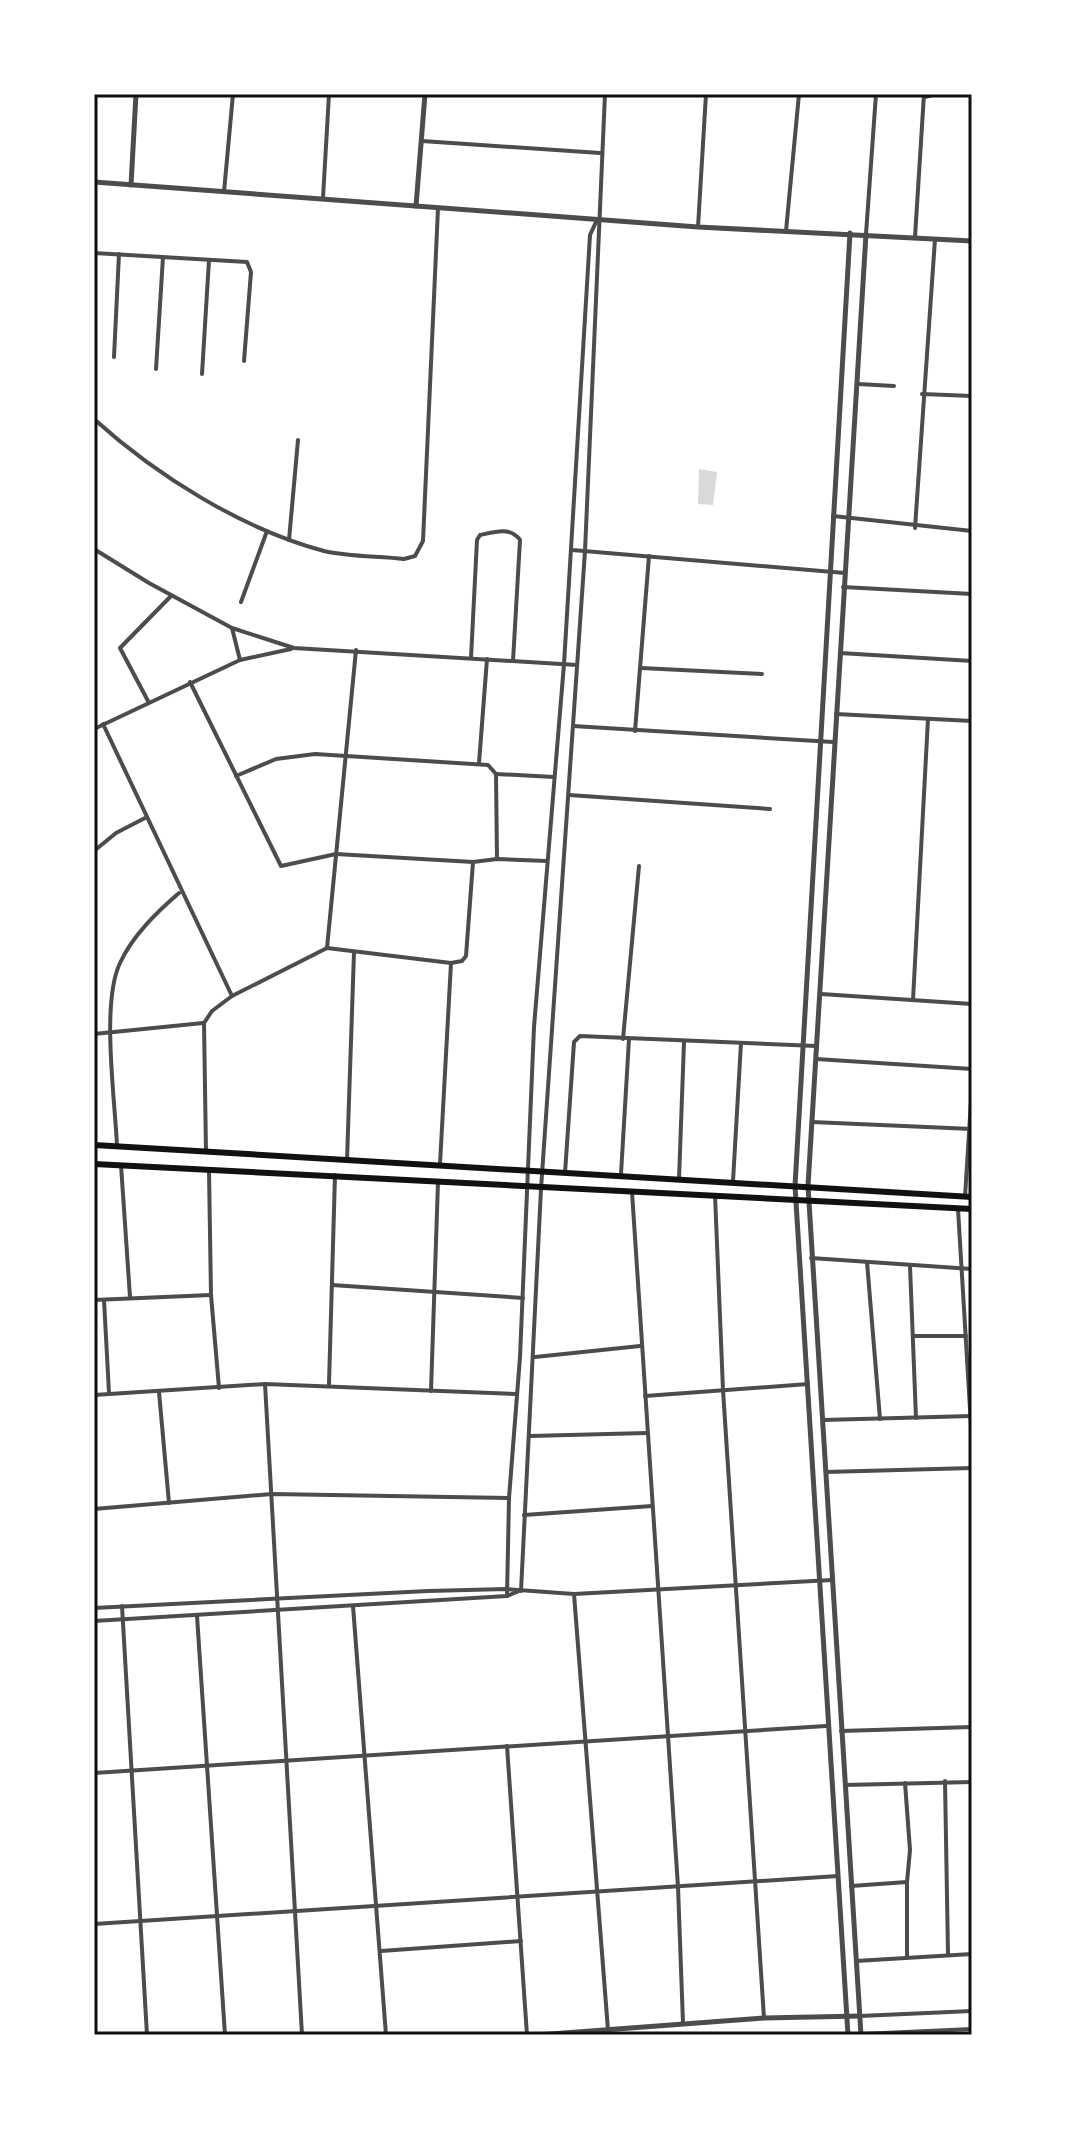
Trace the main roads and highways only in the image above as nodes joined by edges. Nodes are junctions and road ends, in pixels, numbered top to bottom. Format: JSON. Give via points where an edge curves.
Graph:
{"nodes":[{"id":1,"x":94,"y":1145,"type":"edge"},
{"id":2,"x":94,"y":1164,"type":"edge"},
{"id":3,"x":969,"y":1197,"type":"edge"},
{"id":4,"x":972,"y":1209,"type":"edge"}],
"edges":[{"from":1,"to":3,"type":"main road"},
{"from":2,"to":4,"type":"main road"}]}
